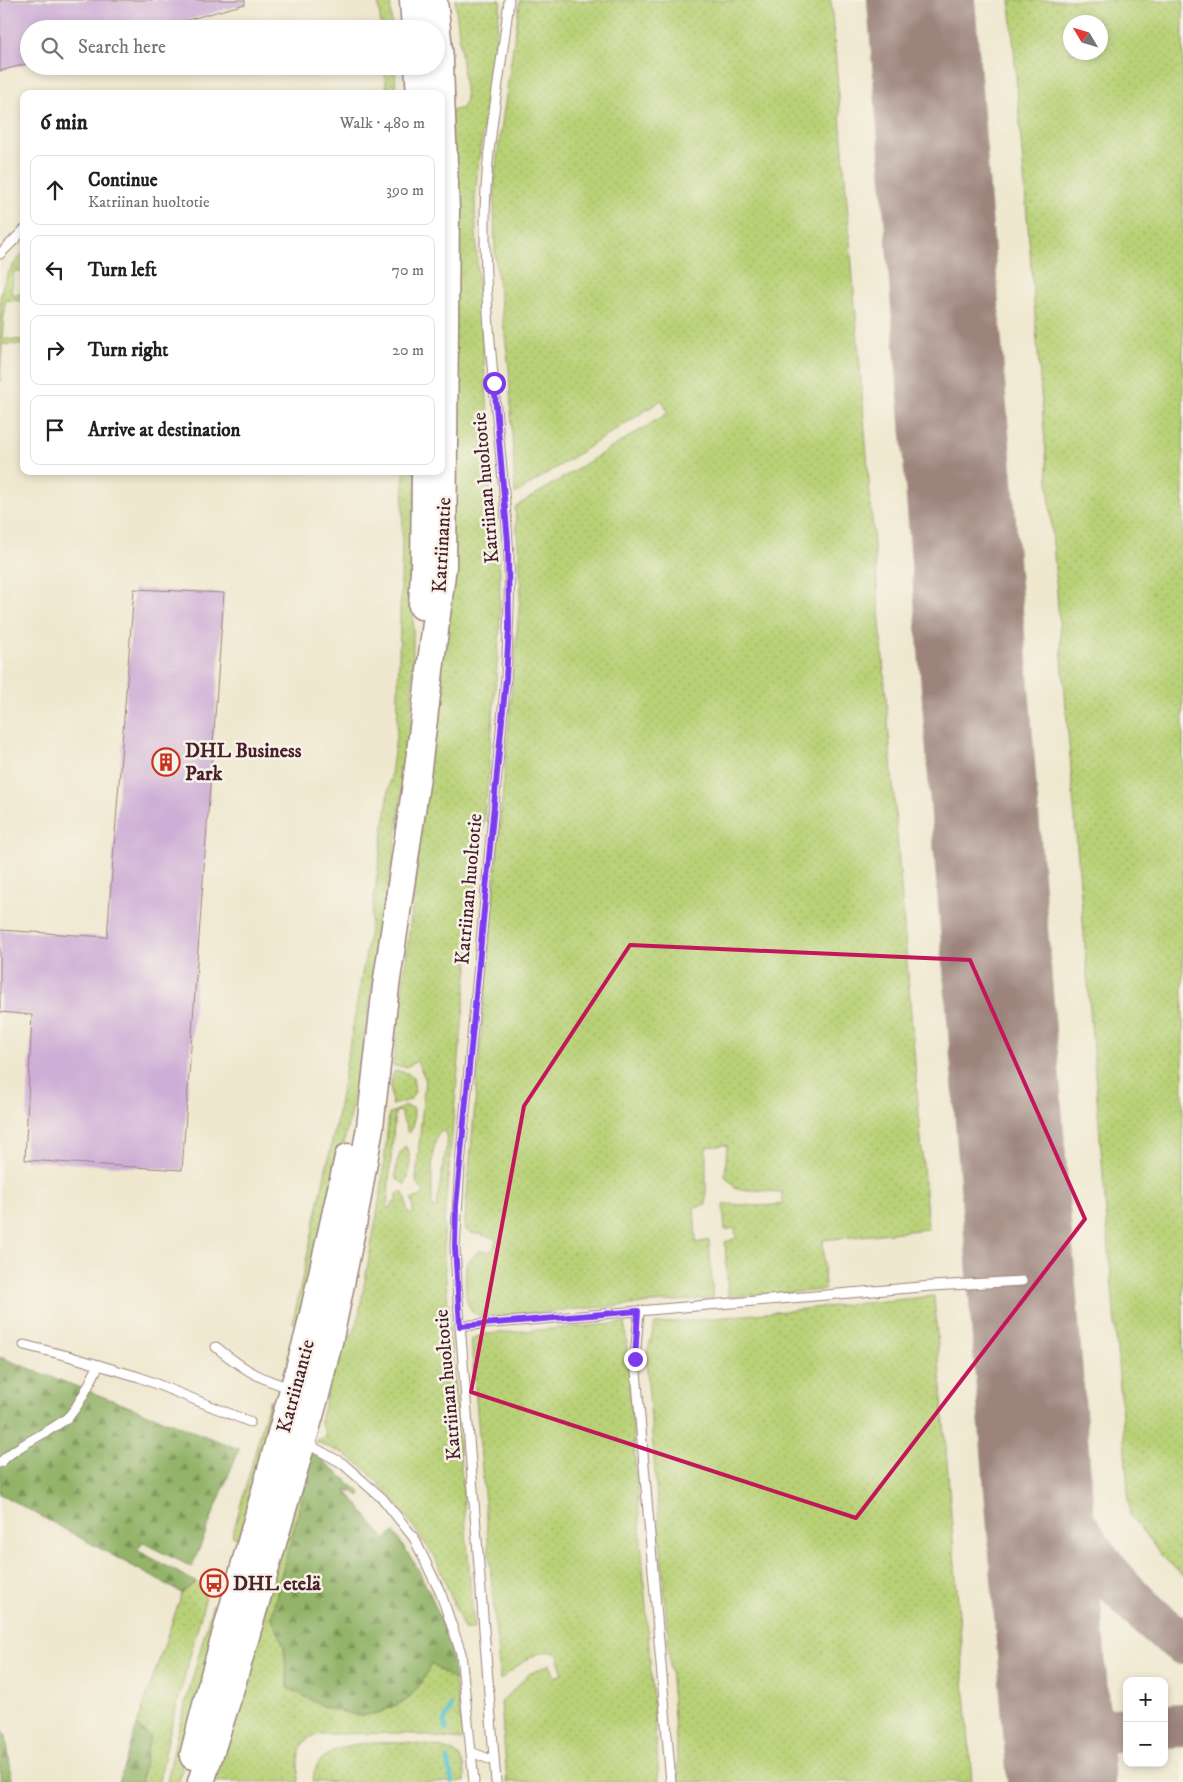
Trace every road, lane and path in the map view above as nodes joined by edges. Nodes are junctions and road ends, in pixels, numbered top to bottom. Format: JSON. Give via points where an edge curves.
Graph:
{"nodes":[{"id":1,"x":413,"y":0,"type":"edge"},
{"id":2,"x":434,"y":0,"type":"edge"},
{"id":3,"x":509,"y":0,"type":"edge"},
{"id":4,"x":414,"y":20,"type":"edge"},
{"id":5,"x":436,"y":20,"type":"edge"},
{"id":6,"x":419,"y":75,"type":"edge"},
{"id":7,"x":440,"y":75,"type":"edge"},
{"id":8,"x":420,"y":90,"type":"edge"},
{"id":9,"x":441,"y":90,"type":"edge"},
{"id":10,"x":445,"y":200,"type":"edge"},
{"id":11,"x":20,"y":234,"type":"edge"},
{"id":12,"x":0,"y":254,"type":"edge"},
{"id":13,"x":445,"y":430,"type":"edge"},
{"id":14,"x":425,"y":475,"type":"edge"},
{"id":15,"x":444,"y":475,"type":"edge"},
{"id":16,"x":416,"y":784,"type":"junction"},
{"id":17,"x":1022,"y":1281,"type":"dead end"},
{"id":18,"x":638,"y":1311,"type":"junction"},
{"id":19,"x":460,"y":1326,"type":"junction"},
{"id":20,"x":24,"y":1345,"type":"dead end"},
{"id":21,"x":216,"y":1347,"type":"dead end"},
{"id":22,"x":99,"y":1366,"type":"junction"},
{"id":23,"x":305,"y":1392,"type":"junction"},
{"id":24,"x":250,"y":1422,"type":"dead end"},
{"id":25,"x":313,"y":1447,"type":"dead end"},
{"id":26,"x":0,"y":1463,"type":"edge"},
{"id":27,"x":471,"y":1752,"type":"junction"},
{"id":28,"x":494,"y":1761,"type":"junction"},
{"id":29,"x":189,"y":1782,"type":"edge"},
{"id":30,"x":201,"y":1782,"type":"edge"},
{"id":31,"x":474,"y":1782,"type":"edge"},
{"id":32,"x":496,"y":1782,"type":"edge"},
{"id":33,"x":671,"y":1782,"type":"edge"}],
"edges":[{"from":1,"to":4,"type":"main road"},
{"from":2,"to":5,"type":"main road","name":"Katriinantie"},
{"from":3,"to":19,"type":"lane","name":"Katriinan huoltotie","via":[[486,177],[485,229],[508,542],[509,628],[456,1206]]},
{"from":6,"to":8,"type":"main road"},
{"from":7,"to":9,"type":"main road","name":"Katriinantie"},
{"from":10,"to":13,"type":"main road","name":"Katriinantie"},
{"from":11,"to":12,"type":"lane"},
{"from":14,"to":16,"type":"main road","name":"Katriinantie"},
{"from":15,"to":16,"type":"main road","name":"Katriinantie","via":[[443,566]]},
{"from":16,"to":23,"type":"main road","name":"Katriinantie","via":[[354,1225],[330,1338]]},
{"from":17,"to":18,"type":"lane"},
{"from":18,"to":19,"type":"lane"},
{"from":18,"to":33,"type":"lane","via":[[635,1359]]},
{"from":19,"to":28,"type":"lane","name":"Katriinan huoltotie"},
{"from":20,"to":22,"type":"lane"},
{"from":21,"to":23,"type":"lane","via":[[242,1367],[270,1382]]},
{"from":22,"to":24,"type":"lane","via":[[139,1377]]},
{"from":22,"to":26,"type":"lane","via":[[68,1416]]},
{"from":23,"to":29,"type":"main road","name":"Katriinantie","via":[[208,1697]]},
{"from":23,"to":30,"type":"main road","name":"Katriinantie","via":[[228,1698]]},
{"from":25,"to":27,"type":"lane","via":[[342,1463],[383,1499],[414,1538],[442,1594],[461,1652]]},
{"from":27,"to":28,"type":"lane"},
{"from":27,"to":31,"type":"lane"},
{"from":28,"to":32,"type":"lane","name":"Katriinan huoltotie"}]}
